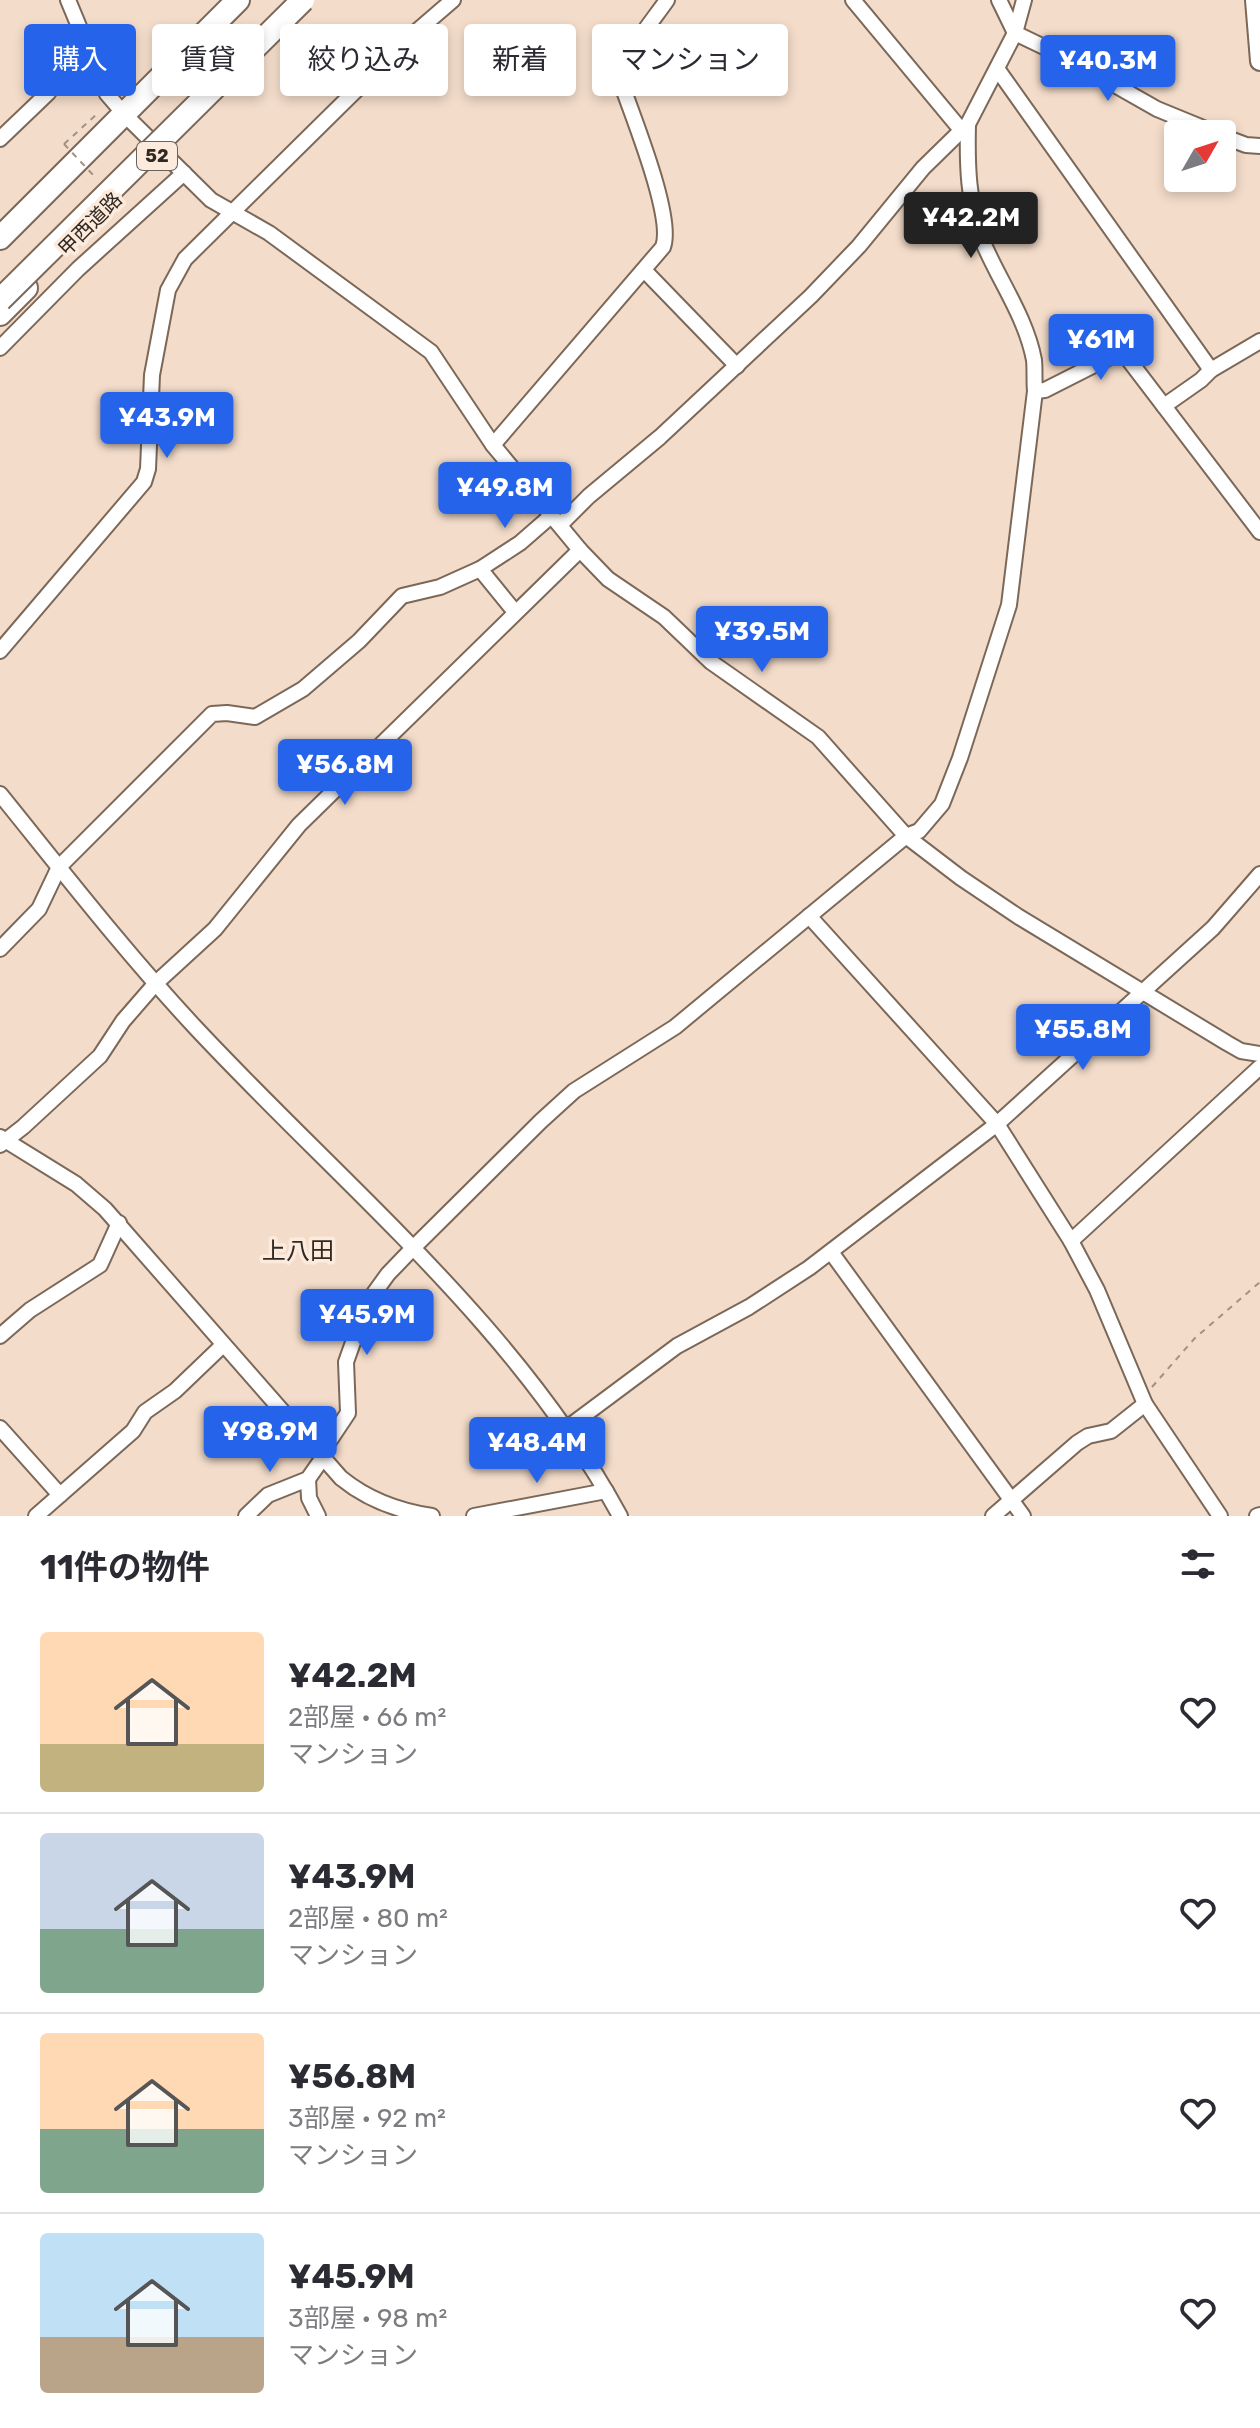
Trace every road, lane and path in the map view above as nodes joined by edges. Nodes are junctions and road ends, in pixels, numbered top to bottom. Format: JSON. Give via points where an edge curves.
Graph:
{"nodes":[{"id":1,"x":68,"y":0,"type":"edge"},
{"id":2,"x":238,"y":0,"type":"edge"},
{"id":3,"x":290,"y":0,"type":"edge"},
{"id":4,"x":303,"y":0,"type":"edge"},
{"id":5,"x":317,"y":0,"type":"edge"},
{"id":6,"x":453,"y":0,"type":"edge"},
{"id":7,"x":667,"y":0,"type":"edge"},
{"id":8,"x":853,"y":0,"type":"edge"},
{"id":9,"x":999,"y":0,"type":"edge"},
{"id":10,"x":1024,"y":0,"type":"edge"},
{"id":11,"x":1255,"y":0,"type":"edge"},
{"id":12,"x":77,"y":24,"type":"edge"},
{"id":13,"x":1015,"y":33,"type":"junction"},
{"id":14,"x":1260,"y":61,"type":"edge"},
{"id":15,"x":998,"y":70,"type":"junction"},
{"id":16,"x":45,"y":96,"type":"edge"},
{"id":17,"x":109,"y":96,"type":"edge"},
{"id":18,"x":98,"y":113,"type":"dead end"},
{"id":19,"x":125,"y":115,"type":"junction"},
{"id":20,"x":1184,"y":120,"type":"edge"},
{"id":21,"x":965,"y":127,"type":"junction"},
{"id":22,"x":0,"y":139,"type":"edge"},
{"id":23,"x":1236,"y":141,"type":"edge"},
{"id":24,"x":1260,"y":146,"type":"edge"},
{"id":25,"x":163,"y":151,"type":"junction"},
{"id":26,"x":184,"y":173,"type":"junction"},
{"id":27,"x":104,"y":186,"type":"dead end"},
{"id":28,"x":232,"y":213,"type":"junction"},
{"id":29,"x":0,"y":238,"type":"edge"},
{"id":30,"x":644,"y":270,"type":"junction"},
{"id":31,"x":0,"y":286,"type":"edge"},
{"id":32,"x":0,"y":300,"type":"edge"},
{"id":33,"x":0,"y":314,"type":"edge"},
{"id":34,"x":1260,"y":341,"type":"edge"},
{"id":35,"x":0,"y":348,"type":"edge"},
{"id":36,"x":737,"y":366,"type":"junction"},
{"id":37,"x":1211,"y":370,"type":"junction"},
{"id":38,"x":1035,"y":391,"type":"junction"},
{"id":39,"x":1164,"y":406,"type":"junction"},
{"id":40,"x":493,"y":445,"type":"junction"},
{"id":41,"x":555,"y":520,"type":"junction"},
{"id":42,"x":1260,"y":532,"type":"edge"},
{"id":43,"x":580,"y":550,"type":"junction"},
{"id":44,"x":480,"y":569,"type":"junction"},
{"id":45,"x":515,"y":612,"type":"junction"},
{"id":46,"x":0,"y":651,"type":"edge"},
{"id":47,"x":0,"y":794,"type":"edge"},
{"id":48,"x":906,"y":836,"type":"junction"},
{"id":49,"x":59,"y":867,"type":"junction"},
{"id":50,"x":1260,"y":874,"type":"edge"},
{"id":51,"x":809,"y":916,"type":"junction"},
{"id":52,"x":0,"y":949,"type":"edge"},
{"id":53,"x":156,"y":983,"type":"junction"},
{"id":54,"x":1144,"y":992,"type":"junction"},
{"id":55,"x":1260,"y":1054,"type":"edge"},
{"id":56,"x":1260,"y":1067,"type":"edge"},
{"id":57,"x":997,"y":1124,"type":"junction"},
{"id":58,"x":1,"y":1141,"type":"edge"},
{"id":59,"x":119,"y":1223,"type":"junction"},
{"id":60,"x":1071,"y":1241,"type":"junction"},
{"id":61,"x":413,"y":1248,"type":"junction"},
{"id":62,"x":831,"y":1252,"type":"junction"},
{"id":63,"x":1260,"y":1282,"type":"edge"},
{"id":64,"x":0,"y":1336,"type":"edge"},
{"id":65,"x":223,"y":1345,"type":"junction"},
{"id":66,"x":1144,"y":1400,"type":"junction"},
{"id":67,"x":0,"y":1428,"type":"edge"},
{"id":68,"x":567,"y":1428,"type":"junction"},
{"id":69,"x":322,"y":1459,"type":"junction"},
{"id":70,"x":308,"y":1479,"type":"junction"},
{"id":71,"x":606,"y":1491,"type":"junction"},
{"id":72,"x":60,"y":1495,"type":"junction"},
{"id":73,"x":1013,"y":1499,"type":"junction"},
{"id":74,"x":497,"y":1514,"type":"edge"},
{"id":75,"x":36,"y":1516,"type":"edge"},
{"id":76,"x":246,"y":1516,"type":"edge"},
{"id":77,"x":318,"y":1516,"type":"edge"},
{"id":78,"x":432,"y":1516,"type":"edge"},
{"id":79,"x":474,"y":1516,"type":"edge"},
{"id":80,"x":620,"y":1516,"type":"edge"},
{"id":81,"x":993,"y":1516,"type":"edge"},
{"id":82,"x":1023,"y":1516,"type":"edge"},
{"id":83,"x":1220,"y":1516,"type":"edge"}],
"edges":[{"from":1,"to":12,"type":"street"},
{"from":2,"to":19,"type":"highway","number":"52"},
{"from":3,"to":31,"type":"highway"},
{"from":4,"to":32,"type":"highway","bridge":true},
{"from":5,"to":25,"type":"highway","name":"甲西道路","number":"52"},
{"from":6,"to":28,"type":"street"},
{"from":7,"to":30,"type":"street","via":[[622,76],[667,237]]},
{"from":8,"to":21,"type":"street"},
{"from":9,"to":13,"type":"street"},
{"from":10,"to":13,"type":"street"},
{"from":11,"to":14,"type":"main road"},
{"from":13,"to":15,"type":"street"},
{"from":13,"to":20,"type":"street"},
{"from":15,"to":21,"type":"street"},
{"from":15,"to":37,"type":"street"},
{"from":16,"to":22,"type":"street"},
{"from":17,"to":19,"type":"street"},
{"from":18,"to":27,"type":"path","bridge":true,"via":[[64,144]]},
{"from":19,"to":25,"type":"street"},
{"from":19,"to":29,"type":"highway","number":"52"},
{"from":21,"to":36,"type":"street","via":[[923,168],[859,246]]},
{"from":21,"to":38,"type":"street","via":[[973,210],[1026,336],[1034,360]]},
{"from":23,"to":24,"type":"street"},
{"from":25,"to":26,"type":"street"},
{"from":25,"to":33,"type":"highway","name":"甲西道路","number":"52"},
{"from":26,"to":28,"type":"street"},
{"from":26,"to":35,"type":"street"},
{"from":28,"to":40,"type":"street","via":[[269,233],[431,352]]},
{"from":28,"to":46,"type":"street","via":[[185,259],[168,290],[152,375],[144,482]]},
{"from":30,"to":36,"type":"street"},
{"from":30,"to":40,"type":"street"},
{"from":34,"to":37,"type":"street"},
{"from":36,"to":41,"type":"street","via":[[660,437]]},
{"from":37,"to":39,"type":"street"},
{"from":38,"to":39,"type":"street","via":[[1122,351]]},
{"from":38,"to":48,"type":"street","via":[[1009,605],[942,804],[919,831]]},
{"from":39,"to":42,"type":"street"},
{"from":40,"to":41,"type":"street"},
{"from":41,"to":43,"type":"street"},
{"from":41,"to":44,"type":"street"},
{"from":43,"to":45,"type":"street"},
{"from":43,"to":48,"type":"street","via":[[711,662],[818,737]]},
{"from":44,"to":45,"type":"street"},
{"from":44,"to":49,"type":"street","via":[[402,596],[303,689],[255,717],[212,714]]},
{"from":45,"to":53,"type":"street","via":[[299,825],[215,929]]},
{"from":47,"to":49,"type":"street"},
{"from":48,"to":51,"type":"street"},
{"from":48,"to":54,"type":"street","via":[[1019,917]]},
{"from":49,"to":52,"type":"street","via":[[39,909]]},
{"from":49,"to":53,"type":"street"},
{"from":50,"to":54,"type":"street","via":[[1213,928]]},
{"from":51,"to":57,"type":"street"},
{"from":51,"to":61,"type":"street","via":[[675,1027],[574,1091]]},
{"from":53,"to":58,"type":"street","via":[[100,1056]]},
{"from":53,"to":61,"type":"street"},
{"from":54,"to":55,"type":"street","via":[[1241,1051]]},
{"from":54,"to":57,"type":"street"},
{"from":56,"to":60,"type":"street"},
{"from":57,"to":60,"type":"street"},
{"from":57,"to":62,"type":"street"},
{"from":58,"to":59,"type":"street","via":[[76,1184]]},
{"from":59,"to":64,"type":"street","via":[[100,1265]]},
{"from":59,"to":65,"type":"street"},
{"from":60,"to":66,"type":"street"},
{"from":61,"to":68,"type":"street","via":[[497,1338]]},
{"from":61,"to":69,"type":"street","via":[[367,1303],[346,1362],[348,1413]]},
{"from":62,"to":68,"type":"street","via":[[749,1307],[677,1346]]},
{"from":62,"to":73,"type":"street"},
{"from":63,"to":66,"type":"path","via":[[1195,1338]]},
{"from":65,"to":69,"type":"street"},
{"from":65,"to":72,"type":"street"},
{"from":66,"to":73,"type":"street","via":[[1111,1431],[1077,1443]]},
{"from":66,"to":83,"type":"street"},
{"from":67,"to":72,"type":"street"},
{"from":68,"to":71,"type":"street"},
{"from":69,"to":70,"type":"street"},
{"from":69,"to":78,"type":"street","via":[[355,1490],[383,1504]]},
{"from":70,"to":76,"type":"street","via":[[268,1495]]},
{"from":70,"to":77,"type":"street"},
{"from":71,"to":74,"type":"street"},
{"from":71,"to":80,"type":"street"},
{"from":72,"to":75,"type":"street"},
{"from":73,"to":81,"type":"street"},
{"from":73,"to":82,"type":"street"},
{"from":74,"to":79,"type":"street"}]}
